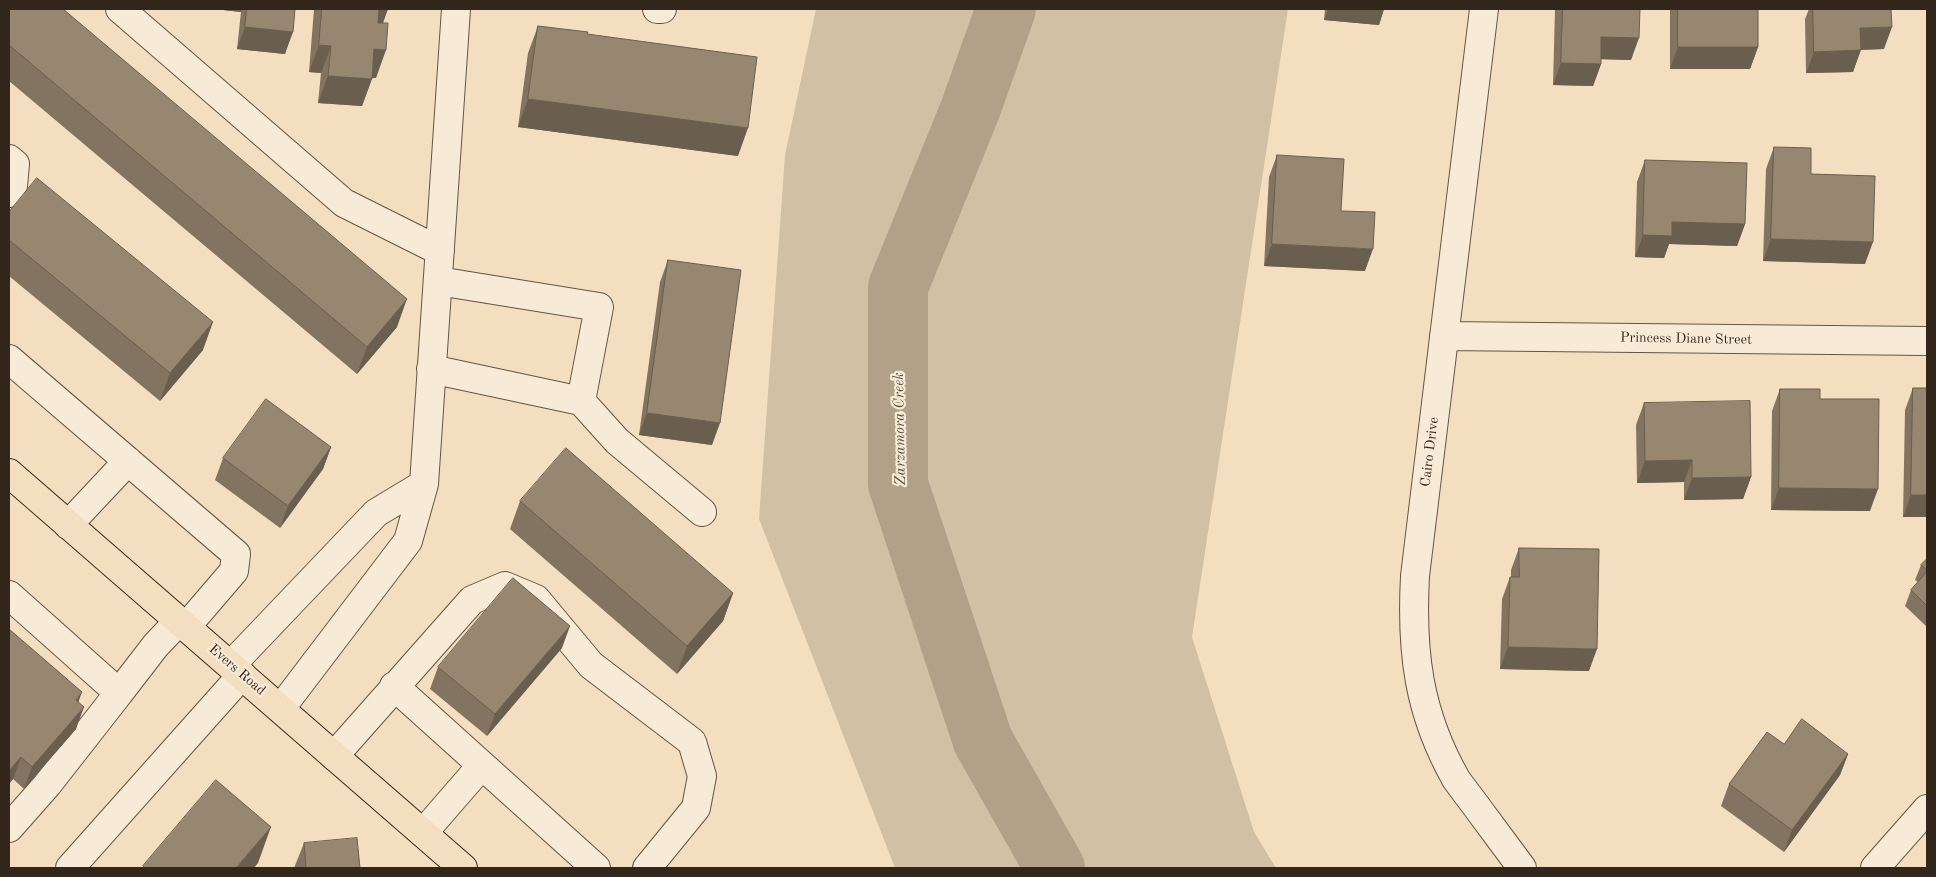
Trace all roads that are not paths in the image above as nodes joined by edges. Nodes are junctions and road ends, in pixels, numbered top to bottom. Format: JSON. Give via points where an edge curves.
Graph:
{"nodes":[{"id":1,"x":120,"y":9,"type":"edge"},
{"id":2,"x":456,"y":9,"type":"edge"},
{"id":3,"x":657,"y":9,"type":"edge"},
{"id":4,"x":662,"y":9,"type":"edge"},
{"id":5,"x":1484,"y":9,"type":"edge"},
{"id":6,"x":9,"y":159,"type":"edge"},
{"id":7,"x":9,"y":193,"type":"edge"},
{"id":8,"x":440,"y":252,"type":"junction"},
{"id":9,"x":438,"y":281,"type":"junction"},
{"id":10,"x":1444,"y":336,"type":"junction"},
{"id":11,"x":1927,"y":341,"type":"edge"},
{"id":12,"x":9,"y":359,"type":"edge"},
{"id":13,"x":432,"y":369,"type":"junction"},
{"id":14,"x":581,"y":401,"type":"junction"},
{"id":15,"x":128,"y":461,"type":"junction"},
{"id":16,"x":13,"y":484,"type":"edge"},
{"id":17,"x":424,"y":484,"type":"junction"},
{"id":18,"x":702,"y":512,"type":"dead end"},
{"id":19,"x":68,"y":525,"type":"junction"},
{"id":20,"x":9,"y":595,"type":"edge"},
{"id":21,"x":182,"y":624,"type":"junction"},
{"id":22,"x":236,"y":670,"type":"junction"},
{"id":23,"x":394,"y":686,"type":"junction"},
{"id":24,"x":119,"y":693,"type":"junction"},
{"id":25,"x":281,"y":708,"type":"junction"},
{"id":26,"x":334,"y":756,"type":"junction"},
{"id":27,"x":482,"y":765,"type":"junction"},
{"id":28,"x":1927,"y":810,"type":"edge"},
{"id":29,"x":9,"y":828,"type":"edge"},
{"id":30,"x":423,"y":833,"type":"junction"},
{"id":31,"x":461,"y":867,"type":"edge"},
{"id":32,"x":70,"y":868,"type":"edge"},
{"id":33,"x":596,"y":868,"type":"edge"},
{"id":34,"x":647,"y":868,"type":"edge"},
{"id":35,"x":1522,"y":868,"type":"edge"},
{"id":36,"x":1875,"y":868,"type":"edge"}],
"edges":[{"from":1,"to":8,"type":"street","via":[[344,203]]},
{"from":2,"to":8,"type":"street"},
{"from":3,"to":4,"type":"street"},
{"from":5,"to":10,"type":"street","name":"Cairo Drive"},
{"from":6,"to":7,"type":"street","via":[[15,164]]},
{"from":8,"to":9,"type":"street"},
{"from":9,"to":13,"type":"street"},
{"from":9,"to":14,"type":"street","via":[[599,307]]},
{"from":10,"to":11,"type":"street","name":"Princess Diane Street"},
{"from":10,"to":35,"type":"street","name":"Cairo Drive","via":[[1415,576],[1415,652],[1422,694],[1442,750],[1457,780]]},
{"from":12,"to":15,"type":"street"},
{"from":13,"to":14,"type":"street"},
{"from":13,"to":17,"type":"street"},
{"from":14,"to":18,"type":"street","via":[[617,441]]},
{"from":15,"to":19,"type":"street"},
{"from":15,"to":21,"type":"street","via":[[236,554],[234,571]]},
{"from":16,"to":19,"type":"main road","name":"Evers Road"},
{"from":17,"to":22,"type":"street","via":[[376,514]]},
{"from":17,"to":25,"type":"street","via":[[408,542]]},
{"from":19,"to":21,"type":"main road","name":"Evers Road"},
{"from":20,"to":24,"type":"street"},
{"from":21,"to":22,"type":"main road","name":"Evers Road"},
{"from":21,"to":24,"type":"street","via":[[156,645]]},
{"from":22,"to":25,"type":"main road","name":"Evers Road"},
{"from":22,"to":32,"type":"street"},
{"from":23,"to":26,"type":"street"},
{"from":23,"to":27,"type":"street"},
{"from":23,"to":34,"type":"street","via":[[472,600],[505,586],[536,599],[590,664],[692,742],[702,776],[696,808]]},
{"from":24,"to":29,"type":"street"},
{"from":25,"to":26,"type":"main road","name":"Evers Road"},
{"from":26,"to":30,"type":"main road","name":"Evers Road"},
{"from":27,"to":30,"type":"street"},
{"from":27,"to":33,"type":"street"},
{"from":28,"to":36,"type":"street"},
{"from":30,"to":31,"type":"main road","name":"Evers Road"}]}
